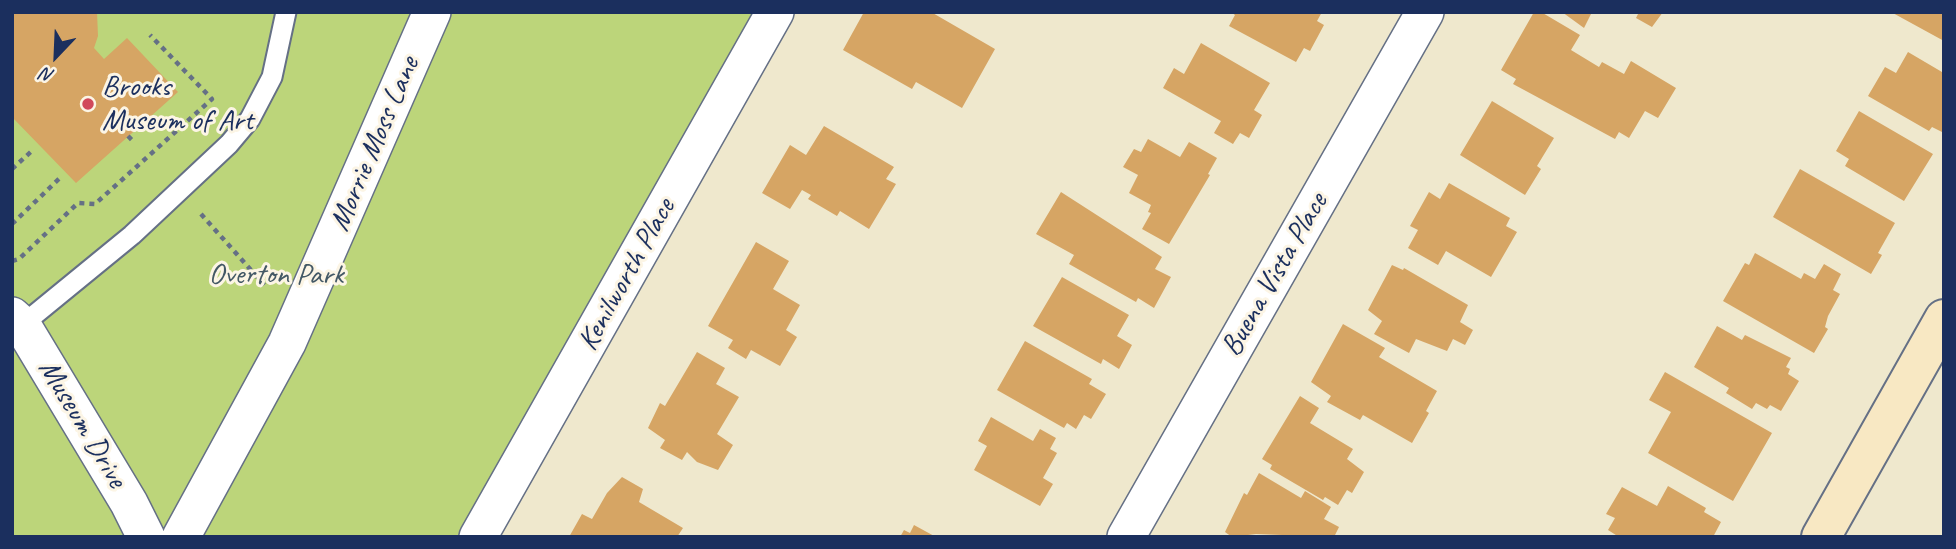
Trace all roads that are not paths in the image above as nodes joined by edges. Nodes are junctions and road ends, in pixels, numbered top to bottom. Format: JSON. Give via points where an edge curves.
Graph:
{"nodes":[{"id":1,"x":286,"y":12,"type":"edge"},
{"id":2,"x":432,"y":12,"type":"edge"},
{"id":3,"x":775,"y":12,"type":"edge"},
{"id":4,"x":1425,"y":12,"type":"edge"},
{"id":5,"x":1944,"y":319,"type":"edge"},
{"id":6,"x":17,"y":320,"type":"edge"},
{"id":7,"x":146,"y":537,"type":"edge"},
{"id":8,"x":181,"y":537,"type":"edge"},
{"id":9,"x":478,"y":537,"type":"edge"},
{"id":10,"x":1126,"y":537,"type":"edge"},
{"id":11,"x":1821,"y":537,"type":"edge"}],
"edges":[{"from":1,"to":6,"type":"lane","via":[[272,77],[256,109],[229,144],[132,235]]},
{"from":2,"to":8,"type":"street","name":"Morrie Moss Lane","via":[[287,343]]},
{"from":3,"to":9,"type":"street","name":"Kenilworth Place"},
{"from":4,"to":10,"type":"street","name":"Buena Vista Place"},
{"from":5,"to":11,"type":"main road"},
{"from":6,"to":7,"type":"street","name":"Museum Drive"}]}
